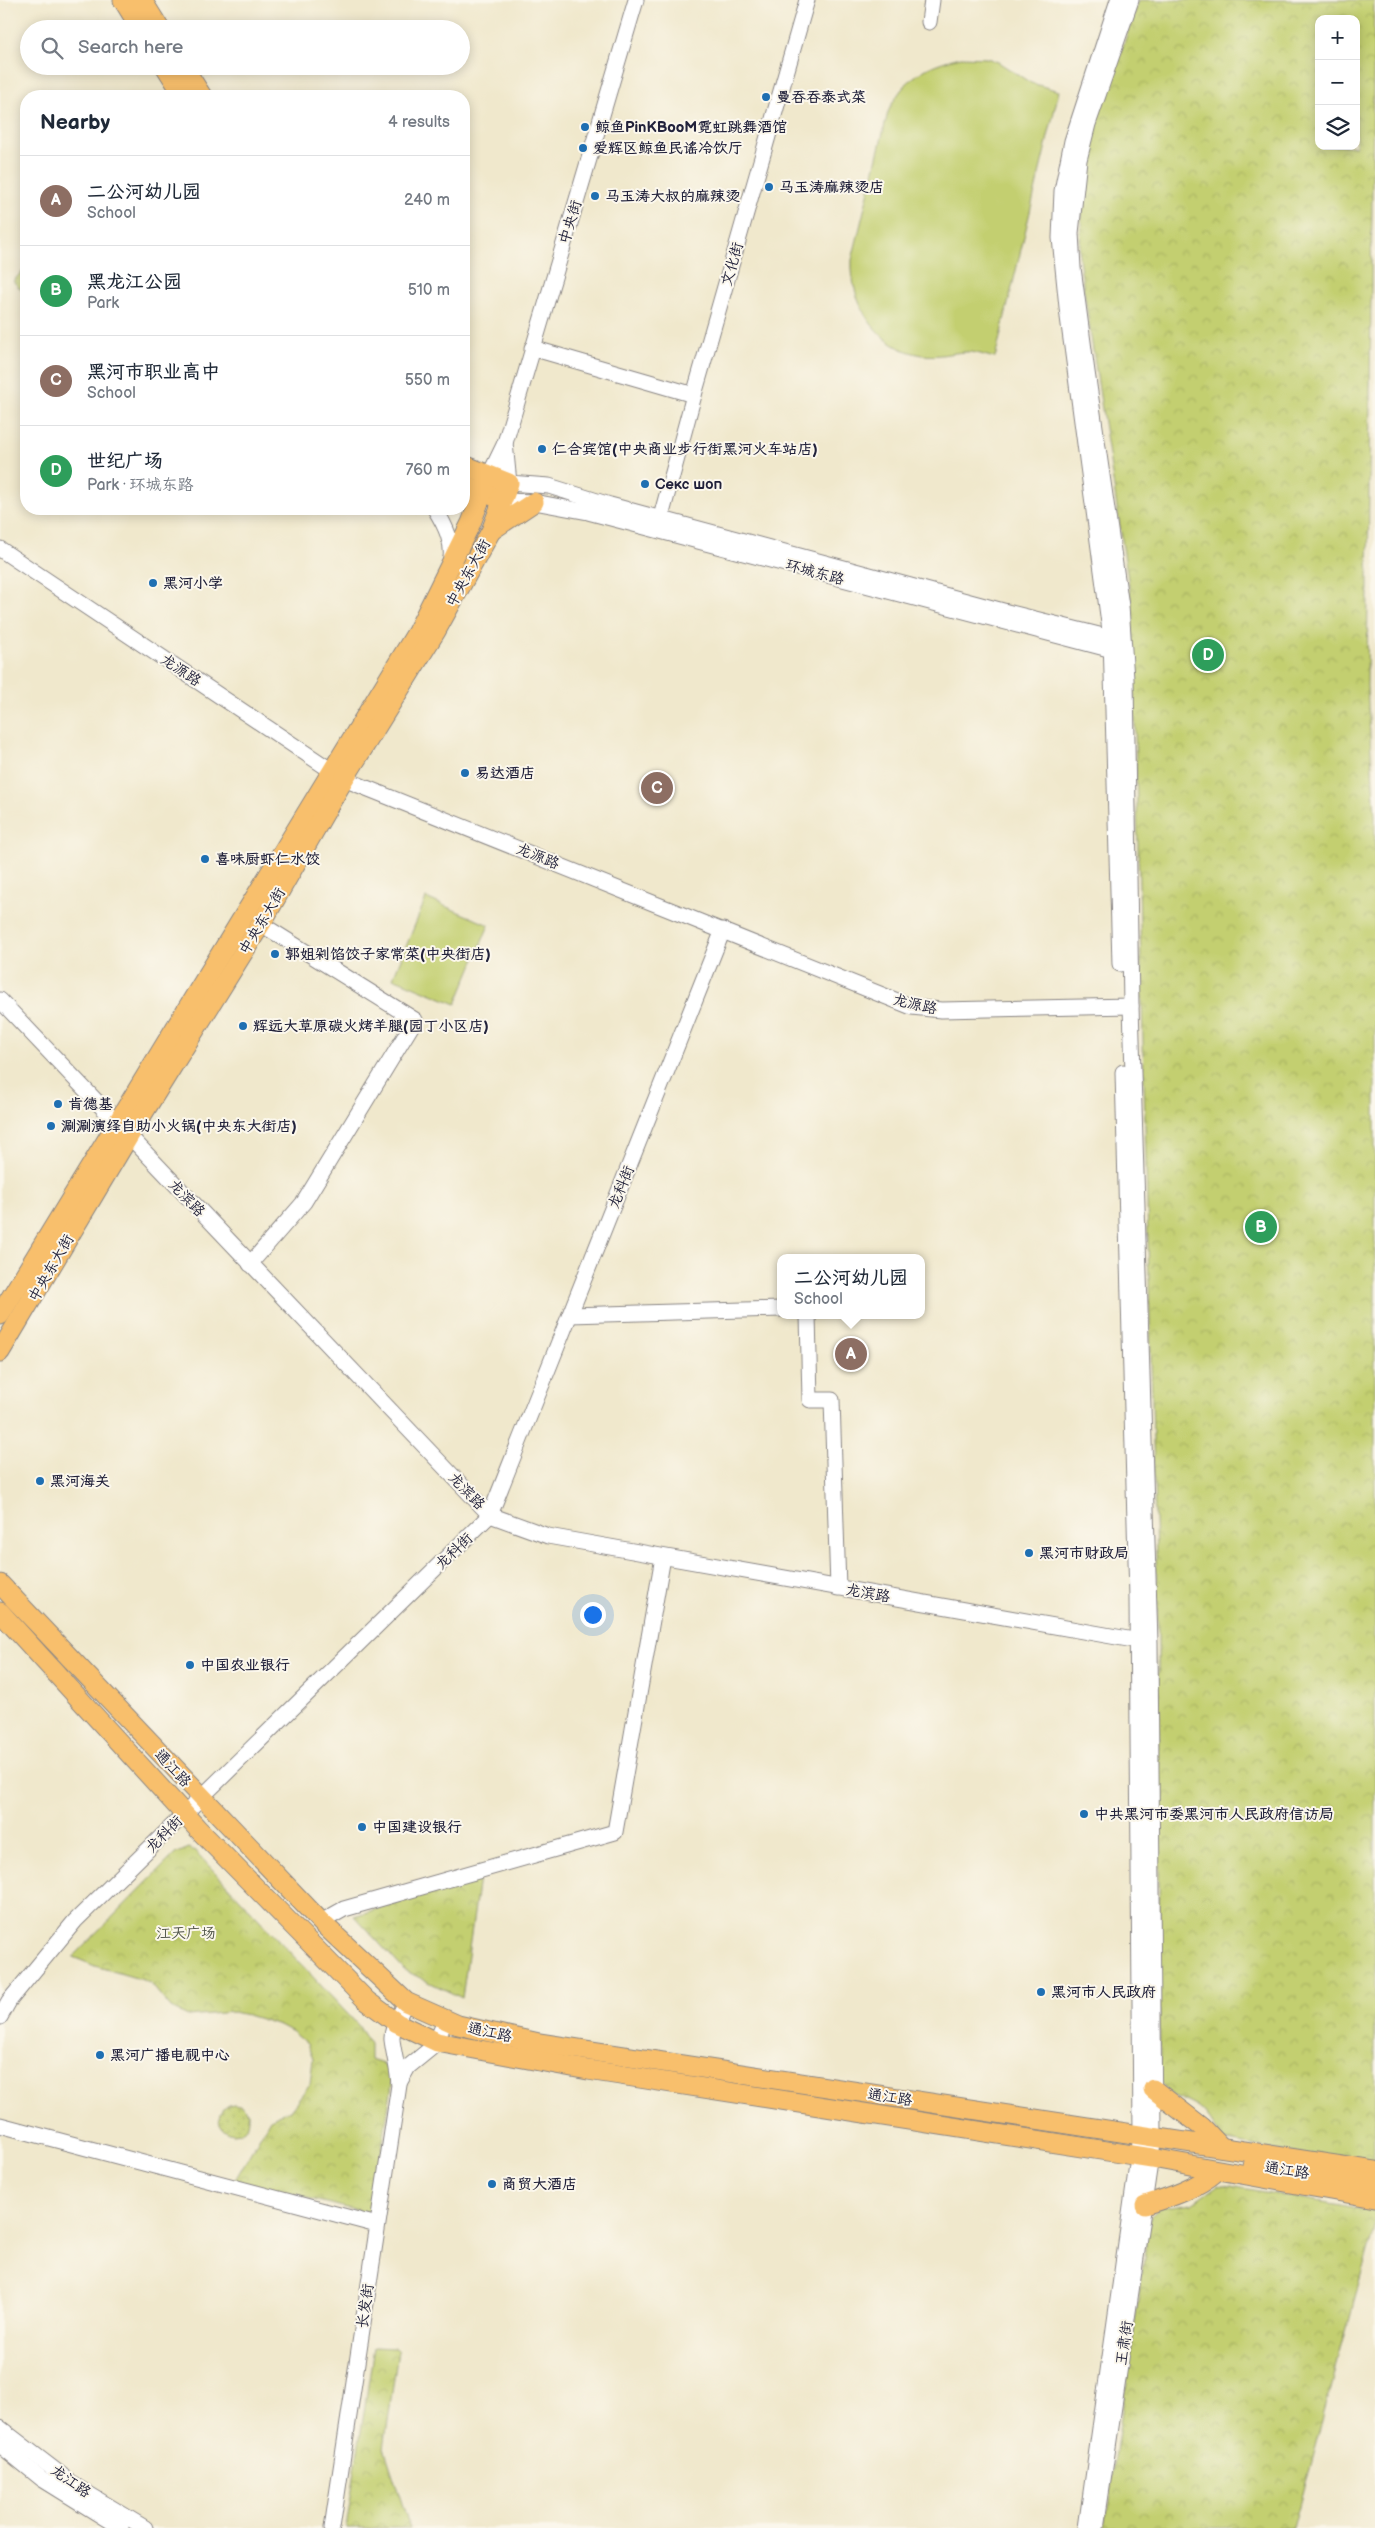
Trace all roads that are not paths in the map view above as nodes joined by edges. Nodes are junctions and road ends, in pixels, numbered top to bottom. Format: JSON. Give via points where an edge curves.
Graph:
{"nodes":[{"id":1,"x":124,"y":0,"type":"edge"},
{"id":2,"x":142,"y":0,"type":"edge"},
{"id":3,"x":636,"y":0,"type":"edge"},
{"id":4,"x":807,"y":0,"type":"edge"},
{"id":5,"x":932,"y":0,"type":"edge"},
{"id":6,"x":1118,"y":0,"type":"edge"},
{"id":7,"x":1131,"y":0,"type":"edge"},
{"id":8,"x":136,"y":20,"type":"edge"},
{"id":9,"x":154,"y":20,"type":"edge"},
{"id":10,"x":930,"y":22,"type":"dead end"},
{"id":11,"x":171,"y":75,"type":"edge"},
{"id":12,"x":189,"y":75,"type":"edge"},
{"id":13,"x":180,"y":90,"type":"edge"},
{"id":14,"x":198,"y":90,"type":"edge"},
{"id":15,"x":532,"y":348,"type":"junction"},
{"id":16,"x":694,"y":395,"type":"junction"},
{"id":17,"x":505,"y":443,"type":"junction"},
{"id":18,"x":470,"y":470,"type":"edge"},
{"id":19,"x":486,"y":484,"type":"junction"},
{"id":20,"x":470,"y":485,"type":"edge"},
{"id":21,"x":507,"y":492,"type":"junction"},
{"id":22,"x":534,"y":502,"type":"junction"},
{"id":23,"x":439,"y":515,"type":"edge"},
{"id":24,"x":659,"y":524,"type":"junction"},
{"id":25,"x":491,"y":531,"type":"junction"},
{"id":26,"x":0,"y":550,"type":"edge"},
{"id":27,"x":449,"y":570,"type":"junction"},
{"id":28,"x":1118,"y":645,"type":"junction"},
{"id":29,"x":338,"y":776,"type":"junction"},
{"id":30,"x":261,"y":924,"type":"junction"},
{"id":31,"x":723,"y":930,"type":"junction"},
{"id":32,"x":0,"y":1000,"type":"edge"},
{"id":33,"x":1126,"y":1006,"type":"junction"},
{"id":34,"x":123,"y":1130,"type":"junction"},
{"id":35,"x":250,"y":1264,"type":"junction"},
{"id":36,"x":777,"y":1309,"type":"edge"},
{"id":37,"x":0,"y":1315,"type":"edge"},
{"id":38,"x":570,"y":1315,"type":"junction"},
{"id":39,"x":808,"y":1319,"type":"edge"},
{"id":40,"x":0,"y":1352,"type":"edge"},
{"id":41,"x":490,"y":1515,"type":"junction"},
{"id":42,"x":663,"y":1557,"type":"junction"},
{"id":43,"x":0,"y":1584,"type":"edge"},
{"id":44,"x":838,"y":1588,"type":"junction"},
{"id":45,"x":0,"y":1612,"type":"edge"},
{"id":46,"x":1144,"y":1642,"type":"junction"},
{"id":47,"x":202,"y":1798,"type":"junction"},
{"id":48,"x":185,"y":1814,"type":"junction"},
{"id":49,"x":321,"y":1922,"type":"junction"},
{"id":50,"x":406,"y":2002,"type":"junction"},
{"id":51,"x":0,"y":2017,"type":"edge"},
{"id":52,"x":445,"y":2021,"type":"junction"},
{"id":53,"x":397,"y":2023,"type":"junction"},
{"id":54,"x":437,"y":2042,"type":"junction"},
{"id":55,"x":399,"y":2084,"type":"junction"},
{"id":56,"x":1153,"y":2089,"type":"junction"},
{"id":57,"x":0,"y":2125,"type":"edge"},
{"id":58,"x":1147,"y":2147,"type":"junction"},
{"id":59,"x":1221,"y":2147,"type":"junction"},
{"id":60,"x":1217,"y":2171,"type":"junction"},
{"id":61,"x":1375,"y":2171,"type":"edge"},
{"id":62,"x":1375,"y":2184,"type":"edge"},
{"id":63,"x":1375,"y":2198,"type":"edge"},
{"id":64,"x":1145,"y":2205,"type":"junction"},
{"id":65,"x":377,"y":2225,"type":"junction"},
{"id":66,"x":0,"y":2428,"type":"edge"},
{"id":67,"x":0,"y":2445,"type":"edge"},
{"id":68,"x":121,"y":2528,"type":"edge"},
{"id":69,"x":145,"y":2528,"type":"edge"},
{"id":70,"x":332,"y":2528,"type":"edge"},
{"id":71,"x":1086,"y":2528,"type":"edge"},
{"id":72,"x":1096,"y":2528,"type":"edge"}],
"edges":[{"from":1,"to":8,"type":"main road"},
{"from":2,"to":9,"type":"main road"},
{"from":3,"to":15,"type":"street","name":"中央街"},
{"from":4,"to":16,"type":"street","name":"文化街"},
{"from":5,"to":10,"type":"street"},
{"from":6,"to":28,"type":"street","via":[[1072,141],[1062,191],[1060,238],[1067,308]]},
{"from":7,"to":28,"type":"street","via":[[1078,160],[1071,233],[1074,277],[1121,606]]},
{"from":11,"to":13,"type":"main road"},
{"from":12,"to":14,"type":"main road"},
{"from":15,"to":16,"type":"street"},
{"from":15,"to":17,"type":"street","name":"中央街"},
{"from":16,"to":24,"type":"street","name":"文化街"},
{"from":17,"to":19,"type":"street"},
{"from":17,"to":21,"type":"street"},
{"from":18,"to":19,"type":"main road"},
{"from":19,"to":20,"type":"main road"},
{"from":19,"to":21,"type":"main road"},
{"from":19,"to":27,"type":"main road","name":"中央东大街"},
{"from":21,"to":22,"type":"street","name":"环城东路"},
{"from":21,"to":24,"type":"street","name":"环城东路","via":[[549,486]]},
{"from":21,"to":25,"type":"main road","name":"中央东大街"},
{"from":22,"to":24,"type":"street","name":"环城东路"},
{"from":22,"to":25,"type":"main road"},
{"from":23,"to":27,"type":"street","via":[[452,551]]},
{"from":24,"to":28,"type":"street","name":"环城东路"},
{"from":25,"to":29,"type":"main road","name":"中央东大街","via":[[436,631]]},
{"from":26,"to":29,"type":"street","name":"龙源路"},
{"from":27,"to":29,"type":"main road","name":"中央东大街"},
{"from":28,"to":33,"type":"street"},
{"from":29,"to":30,"type":"main road","name":"中央东大街"},
{"from":29,"to":31,"type":"street","name":"龙源路"},
{"from":29,"to":34,"type":"main road","name":"中央东大街"},
{"from":30,"to":34,"type":"main road","name":"中央东大街"},
{"from":30,"to":35,"type":"street","via":[[416,1020],[304,1202]]},
{"from":31,"to":33,"type":"street","name":"龙源路","via":[[912,1006],[941,1010]]},
{"from":31,"to":38,"type":"street","name":"龙科街"},
{"from":32,"to":34,"type":"street","name":"龙滨路"},
{"from":33,"to":46,"type":"street"},
{"from":34,"to":35,"type":"street","name":"龙滨路"},
{"from":34,"to":37,"type":"main road","name":"中央东大街"},
{"from":34,"to":40,"type":"main road","name":"中央东大街"},
{"from":35,"to":41,"type":"street","name":"龙滨路"},
{"from":36,"to":38,"type":"street"},
{"from":38,"to":41,"type":"street","name":"龙科街"},
{"from":39,"to":44,"type":"street","via":[[810,1400],[832,1400]]},
{"from":41,"to":42,"type":"street","name":"龙滨路","via":[[548,1536]]},
{"from":41,"to":47,"type":"street","name":"龙科街"},
{"from":42,"to":44,"type":"street","name":"龙滨路"},
{"from":42,"to":49,"type":"street","via":[[615,1832],[344,1909]]},
{"from":43,"to":47,"type":"main road","name":"通江路"},
{"from":44,"to":46,"type":"street","name":"龙滨路"},
{"from":45,"to":48,"type":"main road","name":"通江路"},
{"from":46,"to":56,"type":"street"},
{"from":46,"to":58,"type":"street"},
{"from":47,"to":48,"type":"street","name":"龙科街"},
{"from":47,"to":49,"type":"main road","name":"通江路"},
{"from":48,"to":51,"type":"street","name":"龙科街","via":[[75,1921],[9,2001]]},
{"from":48,"to":53,"type":"main road","name":"通江路","via":[[367,2001]]},
{"from":49,"to":50,"type":"main road","name":"通江路"},
{"from":50,"to":52,"type":"main road","name":"通江路"},
{"from":50,"to":53,"type":"street","name":"长发街"},
{"from":52,"to":54,"type":"street","name":"长发街"},
{"from":52,"to":58,"type":"main road","name":"通江路","via":[[539,2043]]},
{"from":53,"to":54,"type":"main road","name":"通江路"},
{"from":53,"to":55,"type":"street","name":"长发街","via":[[392,2040]]},
{"from":54,"to":55,"type":"street","name":"长发街","via":[[408,2067]]},
{"from":54,"to":58,"type":"main road","name":"通江路","via":[[644,2079]]},
{"from":55,"to":65,"type":"street","name":"长发街"},
{"from":56,"to":58,"type":"street"},
{"from":56,"to":59,"type":"main road","via":[[1202,2127]]},
{"from":57,"to":65,"type":"street"},
{"from":58,"to":59,"type":"main road"},
{"from":58,"to":60,"type":"main road"},
{"from":58,"to":62,"type":"main road","name":"通江路"},
{"from":58,"to":64,"type":"street","name":"王肃街"},
{"from":58,"to":71,"type":"street"},
{"from":59,"to":61,"type":"main road"},
{"from":60,"to":63,"type":"main road"},
{"from":60,"to":64,"type":"main road","via":[[1205,2181],[1174,2196]]},
{"from":64,"to":72,"type":"street","name":"王肃街"},
{"from":65,"to":70,"type":"street","name":"长发街"},
{"from":66,"to":69,"type":"street","name":"龙江路","via":[[77,2487]]},
{"from":67,"to":68,"type":"street","name":"龙江路","via":[[42,2479]]}]}
